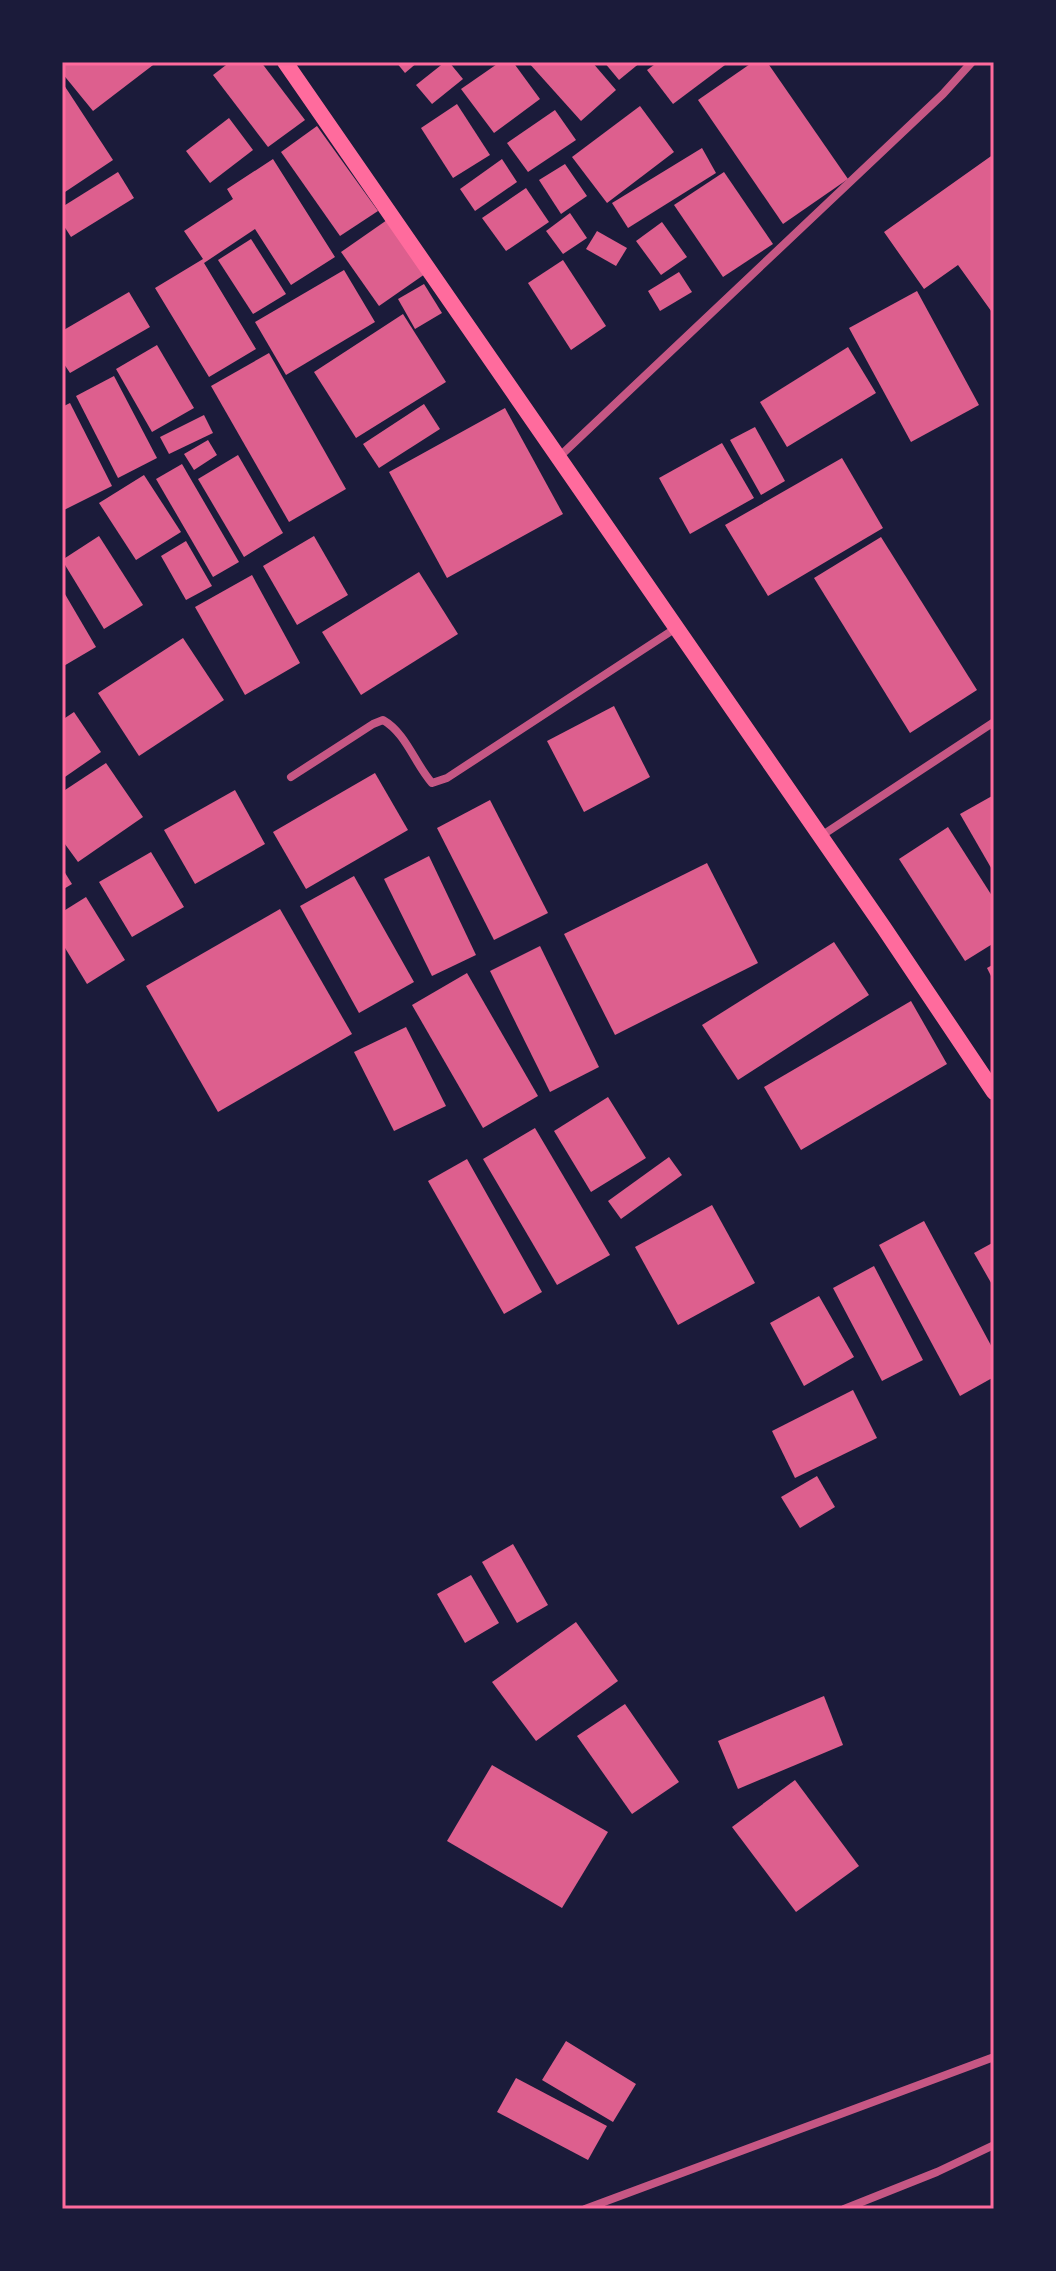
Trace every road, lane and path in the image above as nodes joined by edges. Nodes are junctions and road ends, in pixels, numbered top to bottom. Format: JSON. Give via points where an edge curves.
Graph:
{"nodes":[{"id":1,"x":285,"y":62,"type":"edge"},
{"id":2,"x":972,"y":62,"type":"edge"},
{"id":3,"x":558,"y":457,"type":"junction"},
{"id":4,"x":676,"y":628,"type":"junction"},
{"id":5,"x":994,"y":722,"type":"edge"},
{"id":6,"x":291,"y":777,"type":"dead end"},
{"id":7,"x":820,"y":836,"type":"junction"},
{"id":8,"x":994,"y":1092,"type":"edge"},
{"id":9,"x":994,"y":2057,"type":"edge"},
{"id":10,"x":994,"y":2145,"type":"edge"},
{"id":11,"x":585,"y":2209,"type":"edge"},
{"id":12,"x":844,"y":2209,"type":"edge"}],
"edges":[{"from":1,"to":3,"type":"main road"},
{"from":2,"to":3,"type":"street"},
{"from":3,"to":4,"type":"main road"},
{"from":4,"to":6,"type":"street","via":[[447,778],[432,783],[394,726],[383,720]]},
{"from":4,"to":7,"type":"main road"},
{"from":5,"to":7,"type":"street"},
{"from":7,"to":8,"type":"main road"},
{"from":9,"to":11,"type":"street"},
{"from":10,"to":12,"type":"street"}]}
